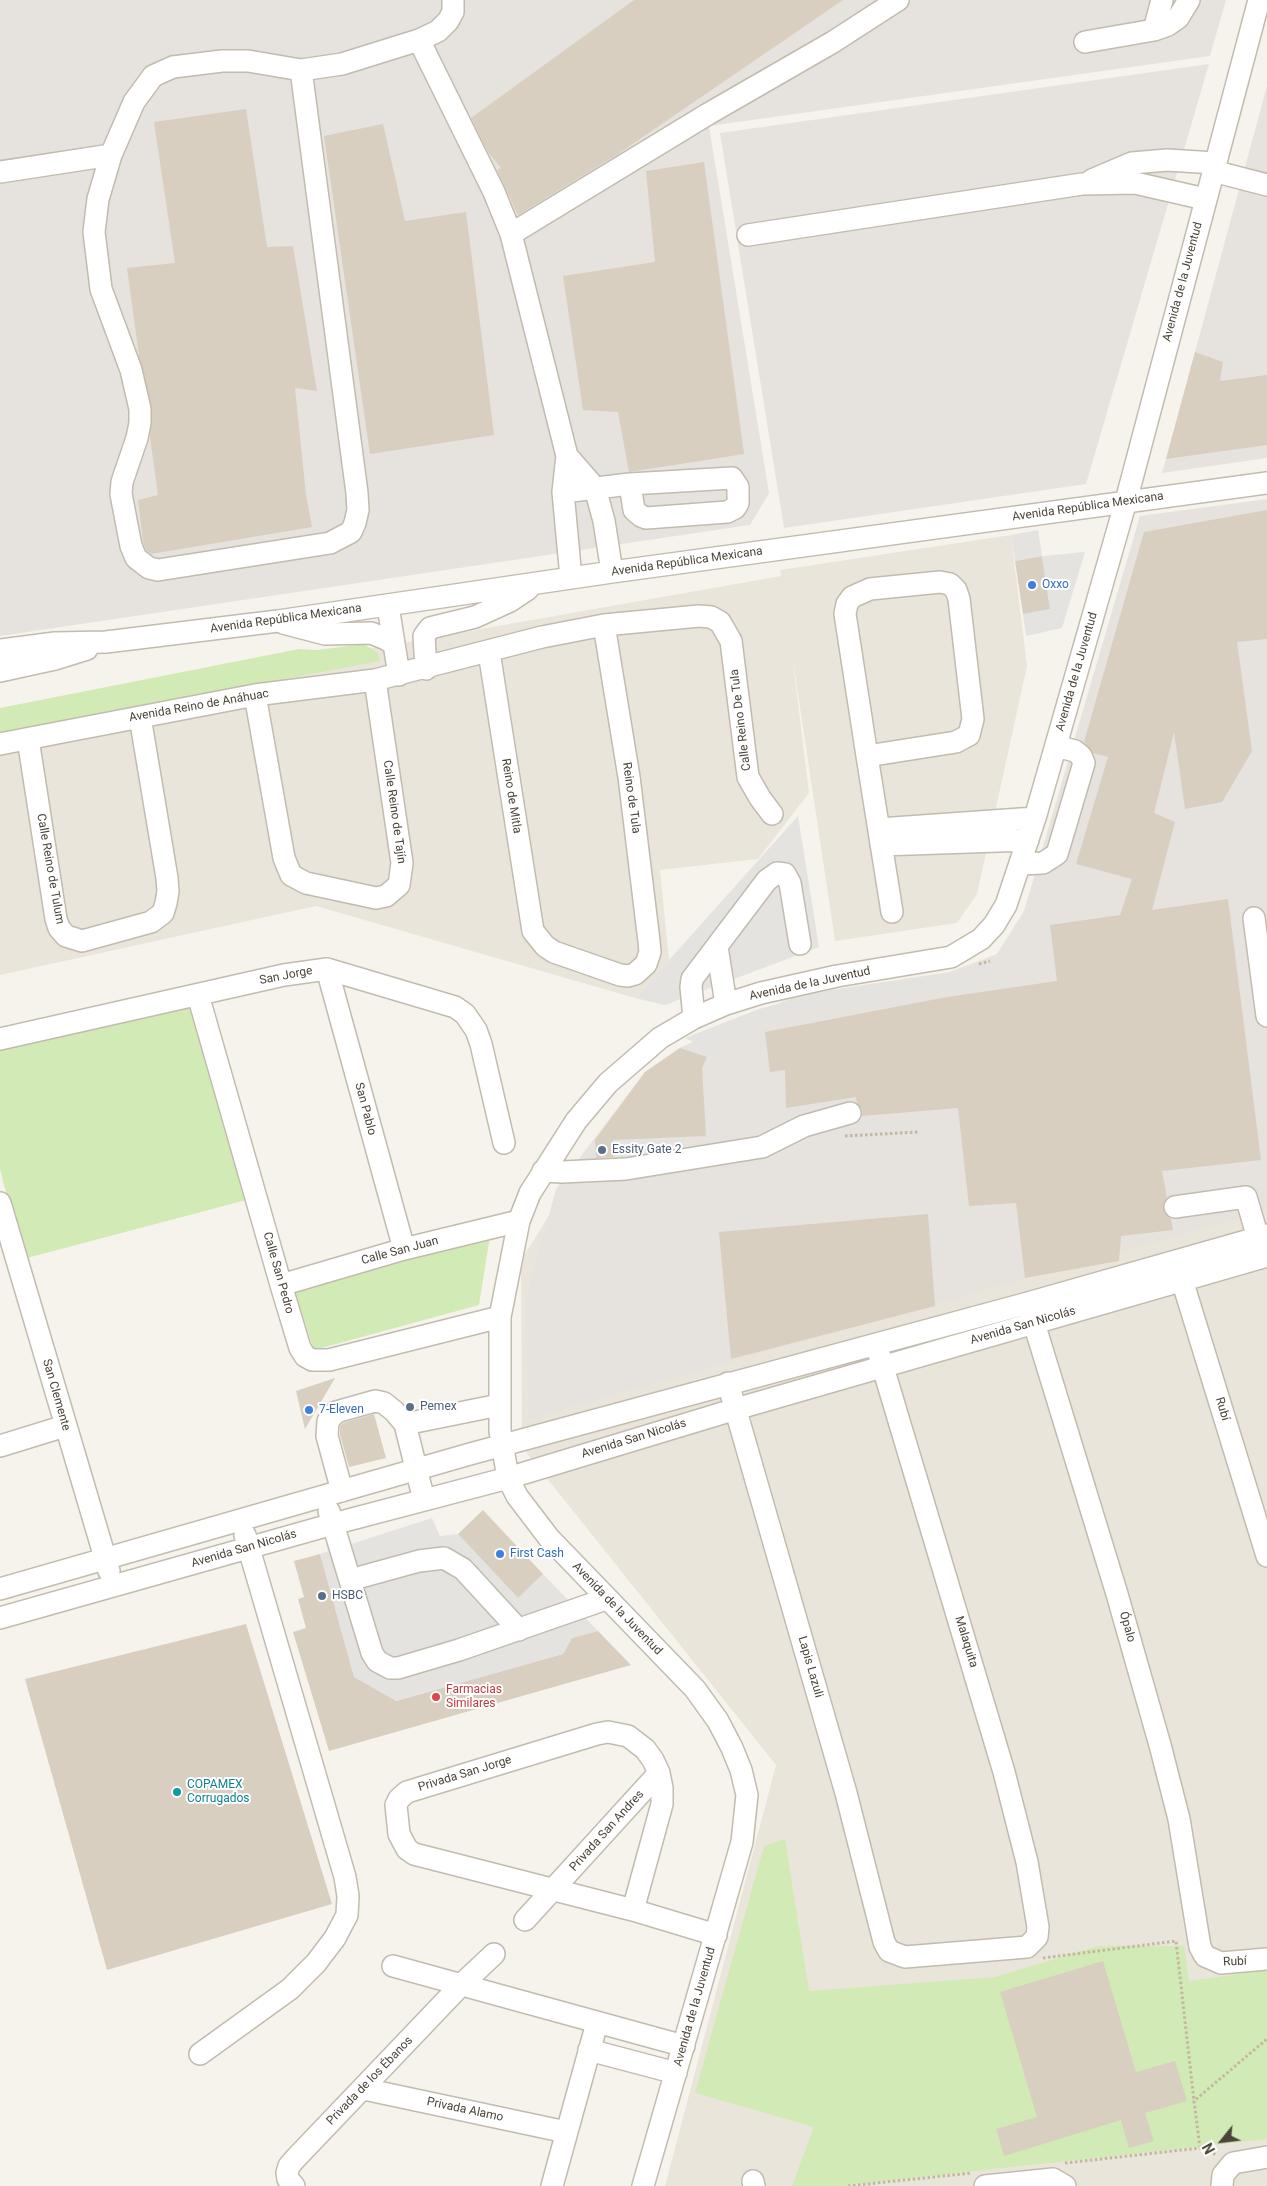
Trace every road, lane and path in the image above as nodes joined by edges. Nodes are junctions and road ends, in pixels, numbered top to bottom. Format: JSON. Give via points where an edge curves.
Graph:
{"nodes":[{"id":1,"x":453,"y":0,"type":"edge"},
{"id":2,"x":898,"y":0,"type":"edge"},
{"id":3,"x":1162,"y":0,"type":"edge"},
{"id":4,"x":1189,"y":0,"type":"edge"},
{"id":5,"x":1260,"y":0,"type":"edge"},
{"id":6,"x":1154,"y":30,"type":"junction"},
{"id":7,"x":419,"y":40,"type":"junction"},
{"id":8,"x":1084,"y":42,"type":"dead end"},
{"id":9,"x":302,"y":70,"type":"junction"},
{"id":10,"x":111,"y":155,"type":"junction"},
{"id":11,"x":1214,"y":167,"type":"junction"},
{"id":12,"x":0,"y":172,"type":"edge"},
{"id":13,"x":1082,"y":184,"type":"junction"},
{"id":14,"x":1267,"y":185,"type":"edge"},
{"id":15,"x":1205,"y":198,"type":"junction"},
{"id":16,"x":511,"y":234,"type":"junction"},
{"id":17,"x":748,"y":235,"type":"dead end"},
{"id":18,"x":567,"y":456,"type":"junction"},
{"id":19,"x":1267,"y":483,"type":"edge"},
{"id":20,"x":630,"y":484,"type":"junction"},
{"id":21,"x":596,"y":488,"type":"junction"},
{"id":22,"x":563,"y":492,"type":"junction"},
{"id":23,"x":1126,"y":501,"type":"junction"},
{"id":24,"x":612,"y":572,"type":"junction"},
{"id":25,"x":571,"y":578,"type":"junction"},
{"id":26,"x":535,"y":585,"type":"junction"},
{"id":27,"x":388,"y":606,"type":"junction"},
{"id":28,"x":278,"y":621,"type":"junction"},
{"id":29,"x":720,"y":622,"type":"joint"},
{"id":30,"x":604,"y":625,"type":"junction"},
{"id":31,"x":394,"y":644,"type":"junction"},
{"id":32,"x":55,"y":651,"type":"junction"},
{"id":33,"x":489,"y":652,"type":"junction"},
{"id":34,"x":3,"y":660,"type":"edge"},
{"id":35,"x":426,"y":669,"type":"junction"},
{"id":36,"x":399,"y":675,"type":"junction"},
{"id":37,"x":375,"y":680,"type":"junction"},
{"id":38,"x":255,"y":695,"type":"junction"},
{"id":39,"x":140,"y":717,"type":"junction"},
{"id":40,"x":28,"y":739,"type":"junction"},
{"id":41,"x":0,"y":744,"type":"edge"},
{"id":42,"x":1056,"y":746,"type":"junction"},
{"id":43,"x":866,"y":756,"type":"junction"},
{"id":44,"x":772,"y":814,"type":"dead end"},
{"id":45,"x":1035,"y":818,"type":"junction"},
{"id":46,"x":880,"y":837,"type":"junction"},
{"id":47,"x":1028,"y":840,"type":"junction"},
{"id":48,"x":1020,"y":864,"type":"junction"},
{"id":49,"x":892,"y":912,"type":"dead end"},
{"id":50,"x":1254,"y":918,"type":"dead end"},
{"id":51,"x":538,"y":940,"type":"joint"},
{"id":52,"x":800,"y":944,"type":"dead end"},
{"id":53,"x":717,"y":947,"type":"junction"},
{"id":54,"x":990,"y":961,"type":"dead end"},
{"id":55,"x":974,"y":966,"type":"dead end"},
{"id":56,"x":327,"y":969,"type":"junction"},
{"id":57,"x":198,"y":995,"type":"junction"},
{"id":58,"x":726,"y":1004,"type":"junction"},
{"id":59,"x":1267,"y":1016,"type":"edge"},
{"id":60,"x":694,"y":1018,"type":"junction"},
{"id":61,"x":0,"y":1040,"type":"edge"},
{"id":62,"x":850,"y":1113,"type":"dead end"},
{"id":63,"x":918,"y":1132,"type":"dead end"},
{"id":64,"x":841,"y":1136,"type":"dead end"},
{"id":65,"x":504,"y":1143,"type":"dead end"},
{"id":66,"x":543,"y":1171,"type":"junction"},
{"id":67,"x":0,"y":1204,"type":"edge"},
{"id":68,"x":1175,"y":1207,"type":"dead end"},
{"id":69,"x":519,"y":1221,"type":"junction"},
{"id":70,"x":1264,"y":1243,"type":"edge"},
{"id":71,"x":404,"y":1249,"type":"junction"},
{"id":72,"x":1179,"y":1271,"type":"junction"},
{"id":73,"x":280,"y":1285,"type":"junction"},
{"id":74,"x":1031,"y":1312,"type":"junction"},
{"id":75,"x":500,"y":1318,"type":"junction"},
{"id":76,"x":876,"y":1344,"type":"junction"},
{"id":77,"x":883,"y":1366,"type":"junction"},
{"id":78,"x":728,"y":1383,"type":"junction"},
{"id":79,"x":499,"y":1405,"type":"junction"},
{"id":80,"x":736,"y":1409,"type":"junction"},
{"id":81,"x":405,"y":1424,"type":"junction"},
{"id":82,"x":65,"y":1426,"type":"junction"},
{"id":83,"x":502,"y":1445,"type":"junction"},
{"id":84,"x":0,"y":1446,"type":"edge"},
{"id":85,"x":416,"y":1470,"type":"junction"},
{"id":86,"x":508,"y":1478,"type":"junction"},
{"id":87,"x":333,"y":1494,"type":"junction"},
{"id":88,"x":424,"y":1500,"type":"junction"},
{"id":89,"x":240,"y":1521,"type":"junction"},
{"id":90,"x":333,"y":1524,"type":"junction"},
{"id":91,"x":248,"y":1547,"type":"junction"},
{"id":92,"x":1267,"y":1556,"type":"edge"},
{"id":93,"x":105,"y":1559,"type":"junction"},
{"id":94,"x":350,"y":1580,"type":"junction"},
{"id":95,"x":114,"y":1586,"type":"junction"},
{"id":96,"x":0,"y":1589,"type":"edge"},
{"id":97,"x":606,"y":1598,"type":"junction"},
{"id":98,"x":0,"y":1618,"type":"edge"},
{"id":99,"x":519,"y":1630,"type":"junction"},
{"id":100,"x":659,"y":1773,"type":"junction"},
{"id":101,"x":555,"y":1889,"type":"junction"},
{"id":102,"x":633,"y":1910,"type":"junction"},
{"id":103,"x":525,"y":1920,"type":"dead end"},
{"id":104,"x":716,"y":1934,"type":"junction"},
{"id":105,"x":1035,"y":1951,"type":"junction"},
{"id":106,"x":494,"y":1954,"type":"dead end"},
{"id":107,"x":1205,"y":1956,"type":"joint"},
{"id":108,"x":1267,"y":1959,"type":"edge"},
{"id":109,"x":393,"y":1966,"type":"dead end"},
{"id":110,"x":461,"y":1985,"type":"junction"},
{"id":111,"x":597,"y":2023,"type":"junction"},
{"id":112,"x":1267,"y":2039,"type":"edge"},
{"id":113,"x":684,"y":2046,"type":"junction"},
{"id":114,"x":589,"y":2050,"type":"junction"},
{"id":115,"x":200,"y":2054,"type":"dead end"},
{"id":116,"x":676,"y":2073,"type":"junction"},
{"id":117,"x":364,"y":2089,"type":"junction"},
{"id":118,"x":1194,"y":2101,"type":"junction"},
{"id":119,"x":566,"y":2132,"type":"junction"},
{"id":120,"x":1200,"y":2148,"type":"dead end"},
{"id":121,"x":1267,"y":2157,"type":"edge"},
{"id":122,"x":1222,"y":2181,"type":"edge"},
{"id":123,"x":291,"y":2183,"type":"edge"},
{"id":124,"x":1064,"y":2184,"type":"edge"},
{"id":125,"x":552,"y":2186,"type":"edge"},
{"id":126,"x":643,"y":2186,"type":"edge"},
{"id":127,"x":985,"y":2186,"type":"edge"}],
"edges":[{"from":1,"to":7,"type":"street","via":[[453,12],[448,21],[438,31]]},
{"from":2,"to":16,"type":"street"},
{"from":3,"to":6,"type":"street"},
{"from":4,"to":6,"type":"street","via":[[1178,18]]},
{"from":5,"to":11,"type":"street","name":"Avenida de la Juventud"},
{"from":6,"to":8,"type":"street"},
{"from":7,"to":9,"type":"street","via":[[342,64]]},
{"from":7,"to":16,"type":"street","via":[[494,192]]},
{"from":9,"to":10,"type":"street","via":[[248,61],[163,69],[144,85]]},
{"from":9,"to":10,"type":"street","via":[[357,502],[355,523],[351,532],[342,538],[158,570],[149,568],[136,558],[121,494],[140,423],[140,409],[131,370],[101,289],[94,232],[98,199]]},
{"from":10,"to":12,"type":"street"},
{"from":11,"to":13,"type":"street","via":[[1167,160],[1132,163]]},
{"from":11,"to":14,"type":"street"},
{"from":11,"to":15,"type":"street","name":"Avenida de la Juventud"},
{"from":13,"to":15,"type":"street","via":[[1134,183]]},
{"from":13,"to":17,"type":"street"},
{"from":15,"to":23,"type":"street","name":"Avenida de la Juventud"},
{"from":16,"to":18,"type":"street"},
{"from":18,"to":21,"type":"street"},
{"from":18,"to":22,"type":"street"},
{"from":19,"to":23,"type":"street","name":"Avenida República Mexicana"},
{"from":20,"to":20,"type":"street","via":[[732,478],[738,487],[738,503],[727,512],[646,518],[634,510]]},
{"from":20,"to":21,"type":"street"},
{"from":21,"to":22,"type":"street"},
{"from":21,"to":24,"type":"street"},
{"from":22,"to":25,"type":"street"},
{"from":23,"to":24,"type":"street","name":"Avenida República Mexicana"},
{"from":23,"to":42,"type":"street","name":"Avenida de la Juventud"},
{"from":24,"to":25,"type":"street","name":"Avenida República Mexicana"},
{"from":25,"to":26,"type":"street","name":"Avenida República Mexicana"},
{"from":26,"to":27,"type":"street","name":"Avenida República Mexicana"},
{"from":26,"to":35,"type":"street","via":[[496,609],[430,628],[424,636]]},
{"from":27,"to":28,"type":"street","name":"Avenida República Mexicana"},
{"from":27,"to":31,"type":"street"},
{"from":28,"to":31,"type":"street","via":[[324,634],[371,634]]},
{"from":28,"to":32,"type":"street","name":"Avenida República Mexicana"},
{"from":29,"to":30,"type":"street","name":"Avenida Reino de Anáhuac","via":[[699,616]]},
{"from":29,"to":44,"type":"street","name":"Calle Reino De Tula","via":[[731,641],[748,777]]},
{"from":30,"to":33,"type":"street","name":"Avenida Reino de Anáhuac"},
{"from":30,"to":51,"type":"street","name":"Reino de Tula","via":[[628,777],[649,940],[648,959],[635,974],[620,976],[554,952]]},
{"from":31,"to":36,"type":"street"},
{"from":32,"to":34,"type":"street","name":"Avenida República Mexicana"},
{"from":32,"to":34,"type":"street","name":"Avenida República Mexicana","via":[[22,676]]},
{"from":33,"to":35,"type":"street","name":"Avenida Reino de Anáhuac"},
{"from":33,"to":51,"type":"street","name":"Reino de Mitla","via":[[530,920]]},
{"from":35,"to":36,"type":"street","name":"Avenida Reino de Anáhuac"},
{"from":36,"to":37,"type":"street","name":"Avenida Reino de Anáhuac"},
{"from":37,"to":38,"type":"street","name":"Avenida Reino de Anáhuac"},
{"from":37,"to":38,"type":"street","name":"Calle Reino de Tajín","via":[[402,863],[399,885],[386,896],[376,898],[306,883],[291,875],[284,858]]},
{"from":38,"to":39,"type":"street","name":"Avenida Reino de Anáhuac"},
{"from":39,"to":40,"type":"street","name":"Avenida Reino de Anáhuac"},
{"from":39,"to":40,"type":"street","name":"Calle Reino de Tulum","via":[[167,878],[166,903],[163,913],[151,922],[82,941],[66,936],[56,919]]},
{"from":40,"to":41,"type":"street","name":"Avenida Reino de Anáhuac"},
{"from":42,"to":45,"type":"street","name":"Avenida de la Juventud"},
{"from":42,"to":48,"type":"street","via":[[1078,752],[1084,763],[1056,854],[1043,863]]},
{"from":43,"to":43,"type":"street","via":[[845,614],[847,604],[860,592],[870,589],[940,582],[950,584],[960,598],[973,719],[970,735],[956,742]]},
{"from":43,"to":46,"type":"street"},
{"from":45,"to":46,"type":"street"},
{"from":45,"to":47,"type":"street","name":"Avenida de la Juventud"},
{"from":46,"to":47,"type":"street"},
{"from":46,"to":49,"type":"street"},
{"from":47,"to":48,"type":"street","name":"Avenida de la Juventud"},
{"from":48,"to":58,"type":"street","name":"Avenida de la Juventud","via":[[1006,905],[994,925],[981,939],[951,957],[837,976]]},
{"from":50,"to":59,"type":"street"},
{"from":52,"to":53,"type":"street","via":[[790,883],[781,872],[767,880]]},
{"from":53,"to":58,"type":"street"},
{"from":53,"to":60,"type":"street","via":[[692,979]]},
{"from":54,"to":55,"type":"path"},
{"from":56,"to":57,"type":"street","name":"San Jorge","via":[[284,975]]},
{"from":56,"to":65,"type":"street","name":"San Jorge","via":[[455,1007],[465,1014],[481,1044]]},
{"from":56,"to":71,"type":"street","name":"San Pablo"},
{"from":57,"to":61,"type":"street","name":"San Jorge"},
{"from":57,"to":73,"type":"street","name":"Calle San Pedro"},
{"from":58,"to":60,"type":"street","name":"Avenida de la Juventud"},
{"from":60,"to":66,"type":"street","name":"Avenida de la Juventud","via":[[660,1038],[608,1083],[576,1121]]},
{"from":62,"to":66,"type":"street","via":[[810,1124],[762,1146],[626,1169]]},
{"from":63,"to":64,"type":"path"},
{"from":66,"to":69,"type":"street","name":"Avenida de la Juventud"},
{"from":67,"to":82,"type":"street","name":"San Clemente"},
{"from":68,"to":70,"type":"street","via":[[1246,1197]]},
{"from":69,"to":71,"type":"street","name":"Calle San Juan"},
{"from":69,"to":75,"type":"street","name":"Avenida de la Juventud"},
{"from":70,"to":72,"type":"street","name":"Avenida San Nicolás"},
{"from":71,"to":73,"type":"street","name":"Calle San Juan"},
{"from":72,"to":74,"type":"street","name":"Avenida San Nicolás"},
{"from":72,"to":92,"type":"street","name":"Rubí"},
{"from":73,"to":75,"type":"street","name":"Calle San Pedro","via":[[300,1348],[305,1356],[320,1361]]},
{"from":74,"to":76,"type":"street","name":"Avenida San Nicolás"},
{"from":74,"to":77,"type":"street","name":"Avenida San Nicolás"},
{"from":74,"to":107,"type":"street","name":"Ópalo","via":[[1118,1594],[1160,1745],[1179,1819],[1200,1947]]},
{"from":75,"to":79,"type":"street","name":"Avenida de la Juventud"},
{"from":76,"to":77,"type":"street","name":"Malaquita"},
{"from":76,"to":78,"type":"street","name":"Avenida San Nicolás"},
{"from":77,"to":80,"type":"street","name":"Avenida San Nicolás"},
{"from":77,"to":105,"type":"street","name":"Malaquita","via":[[1006,1780],[1027,1862],[1035,1909],[1038,1928]]},
{"from":78,"to":80,"type":"street","name":"Lapis Lazuli"},
{"from":78,"to":83,"type":"street","name":"Avenida San Nicolás"},
{"from":79,"to":81,"type":"street"},
{"from":79,"to":83,"type":"street","name":"Avenida de la Juventud"},
{"from":80,"to":86,"type":"street","name":"Avenida San Nicolás"},
{"from":80,"to":105,"type":"street","name":"Lapis Lazuli","via":[[846,1793],[880,1931],[889,1951],[905,1956],[1019,1949]]},
{"from":81,"to":85,"type":"street"},
{"from":81,"to":87,"type":"street","via":[[384,1403],[375,1401],[331,1415],[327,1436]]},
{"from":82,"to":84,"type":"street"},
{"from":82,"to":93,"type":"street","name":"San Clemente"},
{"from":83,"to":85,"type":"street","name":"Avenida San Nicolás"},
{"from":83,"to":86,"type":"street","name":"Avenida de la Juventud"},
{"from":85,"to":87,"type":"street","name":"Avenida San Nicolás"},
{"from":85,"to":88,"type":"street"},
{"from":86,"to":88,"type":"street","name":"Avenida San Nicolás"},
{"from":86,"to":97,"type":"street","name":"Avenida de la Juventud","via":[[517,1496],[549,1538]]},
{"from":87,"to":89,"type":"street","name":"Avenida San Nicolás"},
{"from":87,"to":90,"type":"street"},
{"from":88,"to":90,"type":"street","name":"Avenida San Nicolás"},
{"from":89,"to":91,"type":"street"},
{"from":89,"to":93,"type":"street","name":"Avenida San Nicolás"},
{"from":90,"to":91,"type":"street","name":"Avenida San Nicolás"},
{"from":90,"to":94,"type":"street"},
{"from":91,"to":95,"type":"street","name":"Avenida San Nicolás"},
{"from":91,"to":115,"type":"street","via":[[345,1877],[347,1915],[316,1963],[290,1989]]},
{"from":93,"to":95,"type":"street","name":"San Clemente"},
{"from":93,"to":96,"type":"street","name":"Avenida San Nicolás"},
{"from":94,"to":99,"type":"street","via":[[419,1561],[444,1558],[463,1569]]},
{"from":94,"to":99,"type":"street","via":[[372,1653],[377,1661],[390,1668]]},
{"from":95,"to":98,"type":"street","name":"Avenida San Nicolás"},
{"from":97,"to":99,"type":"street"},
{"from":97,"to":104,"type":"street","name":"Avenida de la Juventud","via":[[695,1689],[718,1721],[741,1770],[747,1795],[746,1816],[742,1842]]},
{"from":100,"to":101,"type":"street","name":"Privada San Andres"},
{"from":100,"to":101,"type":"street","name":"Privada San Jorge","via":[[645,1749],[628,1736],[608,1732],[407,1792],[399,1799],[396,1805],[399,1834],[407,1849],[414,1854]]},
{"from":100,"to":102,"type":"street","name":"Privada San Jorge","via":[[662,1804]]},
{"from":101,"to":102,"type":"street","name":"Privada San Jorge"},
{"from":101,"to":103,"type":"street"},
{"from":102,"to":104,"type":"street","name":"Privada San Jorge"},
{"from":104,"to":113,"type":"street","name":"Avenida de la Juventud"},
{"from":105,"to":118,"type":"path","via":[[1176,1942]]},
{"from":106,"to":110,"type":"street","name":"Privada de los Ébanos"},
{"from":107,"to":108,"type":"street","name":"Rubí","via":[[1221,1963]]},
{"from":109,"to":110,"type":"street"},
{"from":110,"to":111,"type":"street"},
{"from":110,"to":117,"type":"street","name":"Privada de los Ébanos"},
{"from":111,"to":113,"type":"street"},
{"from":111,"to":114,"type":"street"},
{"from":112,"to":118,"type":"path"},
{"from":113,"to":116,"type":"street","name":"Avenida de la Juventud"},
{"from":114,"to":116,"type":"street"},
{"from":114,"to":119,"type":"street"},
{"from":116,"to":126,"type":"street","name":"Avenida de la Juventud"},
{"from":117,"to":119,"type":"street","name":"Privada Alamo"},
{"from":117,"to":123,"type":"street","name":"Privada de los Ébanos","via":[[288,2166]]},
{"from":118,"to":120,"type":"path"},
{"from":119,"to":125,"type":"street"},
{"from":121,"to":122,"type":"street","via":[[1233,2163]]},
{"from":124,"to":127,"type":"street","via":[[1053,2179]]}]}
